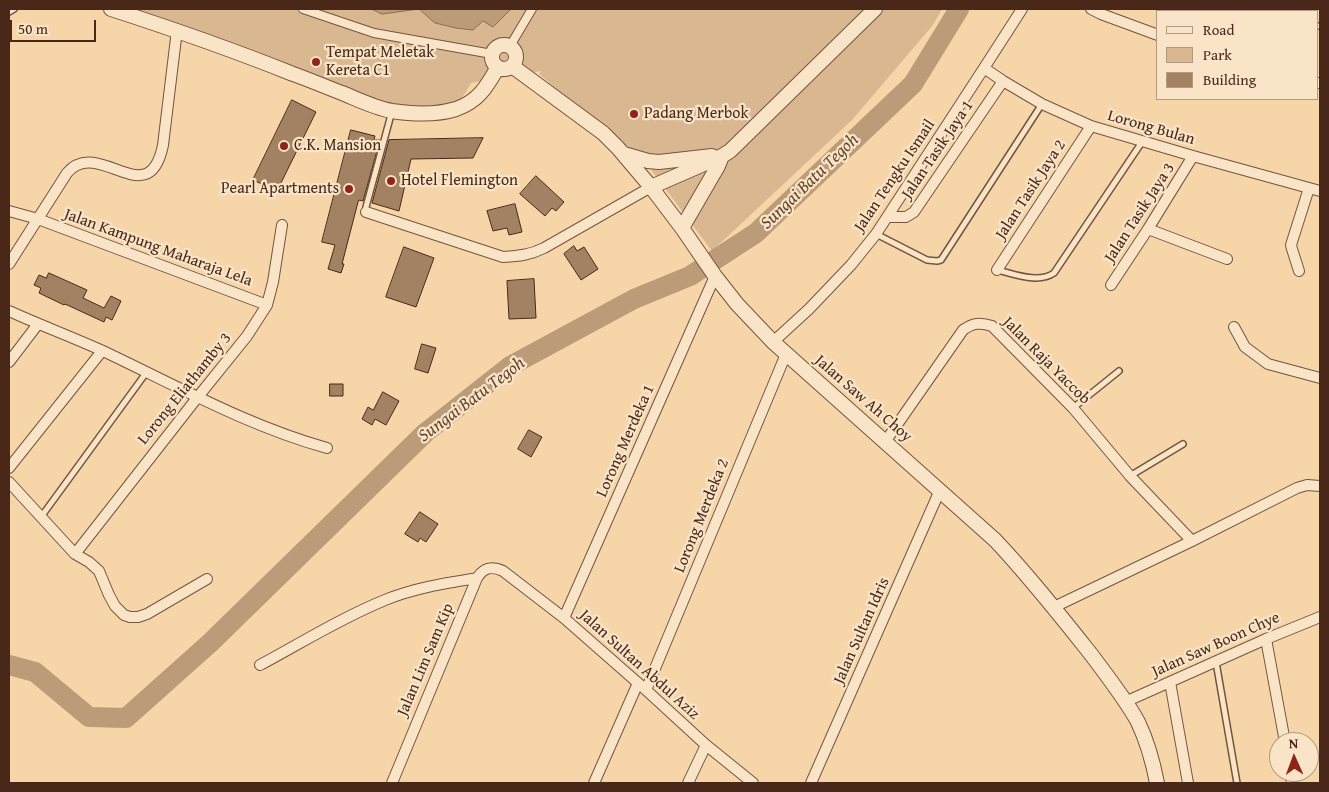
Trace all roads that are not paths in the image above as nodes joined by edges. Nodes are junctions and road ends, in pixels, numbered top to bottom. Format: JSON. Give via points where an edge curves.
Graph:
{"nodes":[{"id":1,"x":14,"y":9,"type":"edge"},
{"id":2,"x":111,"y":9,"type":"edge"},
{"id":3,"x":303,"y":9,"type":"edge"},
{"id":4,"x":532,"y":9,"type":"edge"},
{"id":5,"x":876,"y":9,"type":"edge"},
{"id":6,"x":1022,"y":9,"type":"edge"},
{"id":7,"x":1092,"y":9,"type":"edge"},
{"id":8,"x":9,"y":12,"type":"edge"},
{"id":9,"x":177,"y":30,"type":"junction"},
{"id":10,"x":1156,"y":34,"type":"edge"},
{"id":11,"x":510,"y":46,"type":"junction"},
{"id":12,"x":492,"y":54,"type":"junction"},
{"id":13,"x":505,"y":67,"type":"junction"},
{"id":14,"x":984,"y":68,"type":"junction"},
{"id":15,"x":1003,"y":81,"type":"junction"},
{"id":16,"x":1042,"y":104,"type":"junction"},
{"id":17,"x":392,"y":110,"type":"junction"},
{"id":18,"x":1091,"y":126,"type":"junction"},
{"id":19,"x":1143,"y":141,"type":"junction"},
{"id":20,"x":624,"y":154,"type":"junction"},
{"id":21,"x":722,"y":156,"type":"junction"},
{"id":22,"x":1193,"y":156,"type":"junction"},
{"id":23,"x":651,"y":187,"type":"junction"},
{"id":24,"x":1309,"y":188,"type":"junction"},
{"id":25,"x":1320,"y":191,"type":"edge"},
{"id":26,"x":9,"y":211,"type":"edge"},
{"id":27,"x":366,"y":212,"type":"joint"},
{"id":28,"x":887,"y":217,"type":"junction"},
{"id":29,"x":38,"y":219,"type":"junction"},
{"id":30,"x":282,"y":225,"type":"dead end"},
{"id":31,"x":682,"y":228,"type":"junction"},
{"id":32,"x":1148,"y":229,"type":"junction"},
{"id":33,"x":876,"y":234,"type":"junction"},
{"id":34,"x":1227,"y":259,"type":"dead end"},
{"id":35,"x":9,"y":264,"type":"edge"},
{"id":36,"x":997,"y":270,"type":"joint"},
{"id":37,"x":1299,"y":271,"type":"dead end"},
{"id":38,"x":713,"y":273,"type":"junction"},
{"id":39,"x":1111,"y":285,"type":"dead end"},
{"id":40,"x":267,"y":304,"type":"junction"},
{"id":41,"x":9,"y":310,"type":"edge"},
{"id":42,"x":38,"y":324,"type":"junction"},
{"id":43,"x":1234,"y":327,"type":"dead end"},
{"id":44,"x":773,"y":342,"type":"junction"},
{"id":45,"x":102,"y":351,"type":"junction"},
{"id":46,"x":786,"y":354,"type":"junction"},
{"id":47,"x":9,"y":362,"type":"edge"},
{"id":48,"x":1119,"y":371,"type":"dead end"},
{"id":49,"x":146,"y":373,"type":"junction"},
{"id":50,"x":1320,"y":378,"type":"edge"},
{"id":51,"x":196,"y":398,"type":"junction"},
{"id":52,"x":1073,"y":408,"type":"junction"},
{"id":53,"x":885,"y":442,"type":"junction"},
{"id":54,"x":1183,"y":444,"type":"dead end"},
{"id":55,"x":327,"y":448,"type":"dead end"},
{"id":56,"x":9,"y":468,"type":"edge"},
{"id":57,"x":1130,"y":476,"type":"junction"},
{"id":58,"x":9,"y":482,"type":"edge"},
{"id":59,"x":1320,"y":486,"type":"edge"},
{"id":60,"x":940,"y":490,"type":"junction"},
{"id":61,"x":41,"y":517,"type":"junction"},
{"id":62,"x":1192,"y":541,"type":"junction"},
{"id":63,"x":74,"y":554,"type":"junction"},
{"id":64,"x":477,"y":578,"type":"junction"},
{"id":65,"x":207,"y":579,"type":"dead end"},
{"id":66,"x":1054,"y":607,"type":"junction"},
{"id":67,"x":1320,"y":617,"type":"edge"},
{"id":68,"x":564,"y":618,"type":"junction"},
{"id":69,"x":1266,"y":639,"type":"junction"},
{"id":70,"x":1216,"y":662,"type":"junction"},
{"id":71,"x":260,"y":665,"type":"dead end"},
{"id":72,"x":1170,"y":682,"type":"junction"},
{"id":73,"x":638,"y":683,"type":"junction"},
{"id":74,"x":646,"y":690,"type":"junction"},
{"id":75,"x":1125,"y":702,"type":"junction"},
{"id":76,"x":1283,"y":732,"type":"edge"},
{"id":77,"x":706,"y":745,"type":"junction"},
{"id":78,"x":392,"y":783,"type":"edge"},
{"id":79,"x":594,"y":783,"type":"edge"},
{"id":80,"x":688,"y":783,"type":"edge"},
{"id":81,"x":753,"y":783,"type":"edge"},
{"id":82,"x":811,"y":783,"type":"edge"},
{"id":83,"x":1157,"y":783,"type":"edge"},
{"id":84,"x":1188,"y":783,"type":"edge"},
{"id":85,"x":1237,"y":783,"type":"edge"}],
"edges":[{"from":1,"to":8,"type":"lane"},
{"from":2,"to":9,"type":"street"},
{"from":3,"to":12,"type":"street","via":[[374,34]]},
{"from":4,"to":11,"type":"street"},
{"from":5,"to":21,"type":"street"},
{"from":6,"to":14,"type":"street","name":"Jalan Tengku Ismail"},
{"from":7,"to":10,"type":"street"},
{"from":9,"to":17,"type":"street"},
{"from":9,"to":29,"type":"street","name":"Jalan Kampung Maharaja Lela","via":[[163,145],[157,164],[144,175],[96,163],[83,162],[73,166]]},
{"from":11,"to":12,"type":"street","via":[[498,46]]},
{"from":11,"to":13,"type":"street","via":[[516,59]]},
{"from":12,"to":13,"type":"street","via":[[493,63]]},
{"from":13,"to":17,"type":"street","via":[[474,101],[456,109],[434,113]]},
{"from":13,"to":20,"type":"street","name":"Jalan Saw Ah Choy","via":[[603,133]]},
{"from":14,"to":15,"type":"street","name":"Lorong Bulan"},
{"from":14,"to":28,"type":"street","name":"Jalan Tengku Ismail"},
{"from":15,"to":16,"type":"street","name":"Lorong Bulan"},
{"from":15,"to":28,"type":"street","name":"Jalan Tasik Jaya 1","via":[[914,212],[906,217]]},
{"from":16,"to":18,"type":"street","name":"Lorong Bulan"},
{"from":16,"to":33,"type":"lane","via":[[941,260],[927,260]]},
{"from":17,"to":27,"type":"lane"},
{"from":18,"to":19,"type":"street","name":"Lorong Bulan"},
{"from":18,"to":36,"type":"street","name":"Jalan Tasik Jaya 2"},
{"from":19,"to":22,"type":"street","name":"Lorong Bulan"},
{"from":19,"to":36,"type":"lane","via":[[1054,273],[1042,279]]},
{"from":20,"to":21,"type":"street","via":[[659,162]]},
{"from":20,"to":23,"type":"street","name":"Jalan Saw Ah Choy"},
{"from":21,"to":23,"type":"street"},
{"from":21,"to":31,"type":"street"},
{"from":22,"to":24,"type":"street","name":"Lorong Bulan"},
{"from":22,"to":32,"type":"street","name":"Jalan Tasik Jaya 3"},
{"from":23,"to":27,"type":"street","via":[[533,254],[519,256],[503,257]]},
{"from":23,"to":31,"type":"street","name":"Jalan Saw Ah Choy"},
{"from":24,"to":25,"type":"street","name":"Lorong Bulan"},
{"from":24,"to":37,"type":"street","via":[[1291,245]]},
{"from":26,"to":29,"type":"street","name":"Jalan Kampung Maharaja Lela"},
{"from":28,"to":33,"type":"street","name":"Jalan Tengku Ismail"},
{"from":29,"to":35,"type":"street"},
{"from":29,"to":40,"type":"street","name":"Jalan Kampung Maharaja Lela"},
{"from":30,"to":40,"type":"street","name":"Lorong Eliathamby 3"},
{"from":31,"to":38,"type":"street","name":"Jalan Saw Ah Choy"},
{"from":32,"to":34,"type":"street"},
{"from":32,"to":39,"type":"street","name":"Jalan Tasik Jaya 3"},
{"from":33,"to":44,"type":"street","name":"Jalan Tengku Ismail","via":[[815,303]]},
{"from":38,"to":44,"type":"street","name":"Jalan Saw Ah Choy"},
{"from":38,"to":68,"type":"street","name":"Lorong Merdeka 1"},
{"from":40,"to":51,"type":"street","name":"Lorong Eliathamby 3","via":[[247,336]]},
{"from":41,"to":42,"type":"street"},
{"from":42,"to":45,"type":"street"},
{"from":42,"to":47,"type":"street"},
{"from":43,"to":50,"type":"street","via":[[1245,347],[1268,364]]},
{"from":44,"to":46,"type":"street","name":"Jalan Saw Ah Choy"},
{"from":45,"to":49,"type":"street"},
{"from":45,"to":56,"type":"street"},
{"from":46,"to":53,"type":"street","name":"Jalan Saw Ah Choy"},
{"from":46,"to":74,"type":"street","name":"Lorong Merdeka 2"},
{"from":48,"to":52,"type":"lane"},
{"from":49,"to":51,"type":"street"},
{"from":49,"to":61,"type":"lane"},
{"from":51,"to":55,"type":"street","via":[[279,433]]},
{"from":51,"to":63,"type":"street","name":"Lorong Eliathamby 3"},
{"from":52,"to":53,"type":"street","name":"Jalan Raja Yaccob","via":[[992,326],[981,322],[963,330]]},
{"from":52,"to":57,"type":"street","name":"Jalan Raja Yaccob"},
{"from":53,"to":60,"type":"street","name":"Jalan Saw Ah Choy"},
{"from":54,"to":57,"type":"lane"},
{"from":57,"to":62,"type":"street","name":"Jalan Raja Yaccob"},
{"from":58,"to":61,"type":"street"},
{"from":59,"to":62,"type":"street","via":[[1297,488]]},
{"from":60,"to":66,"type":"street","name":"Jalan Saw Ah Choy","via":[[995,540]]},
{"from":60,"to":82,"type":"street","name":"Jalan Sultan Idris"},
{"from":61,"to":63,"type":"street"},
{"from":62,"to":66,"type":"street"},
{"from":63,"to":65,"type":"street","via":[[99,570],[115,606],[130,618],[147,614]]},
{"from":64,"to":68,"type":"street","name":"Jalan Sultan Abdul Aziz","via":[[487,568],[503,571]]},
{"from":64,"to":71,"type":"street","via":[[438,584],[386,599],[346,617]]},
{"from":64,"to":78,"type":"street","name":"Jalan Lim Sam Kip"},
{"from":66,"to":75,"type":"street","name":"Jalan Saw Ah Choy"},
{"from":67,"to":69,"type":"street","name":"Jalan Saw Boon Chye"},
{"from":68,"to":73,"type":"street","name":"Jalan Sultan Abdul Aziz"},
{"from":69,"to":70,"type":"street","name":"Jalan Saw Boon Chye"},
{"from":69,"to":76,"type":"street"},
{"from":70,"to":72,"type":"street","name":"Jalan Saw Boon Chye"},
{"from":70,"to":85,"type":"lane"},
{"from":72,"to":75,"type":"street","name":"Jalan Saw Boon Chye"},
{"from":72,"to":84,"type":"street"},
{"from":73,"to":74,"type":"street","name":"Jalan Sultan Abdul Aziz"},
{"from":73,"to":79,"type":"street"},
{"from":74,"to":77,"type":"street","name":"Jalan Sultan Abdul Aziz"},
{"from":75,"to":83,"type":"street","name":"Jalan Saw Ah Choy","via":[[1147,742]]},
{"from":77,"to":80,"type":"street"},
{"from":77,"to":81,"type":"street","name":"Jalan Sultan Abdul Aziz"}]}
